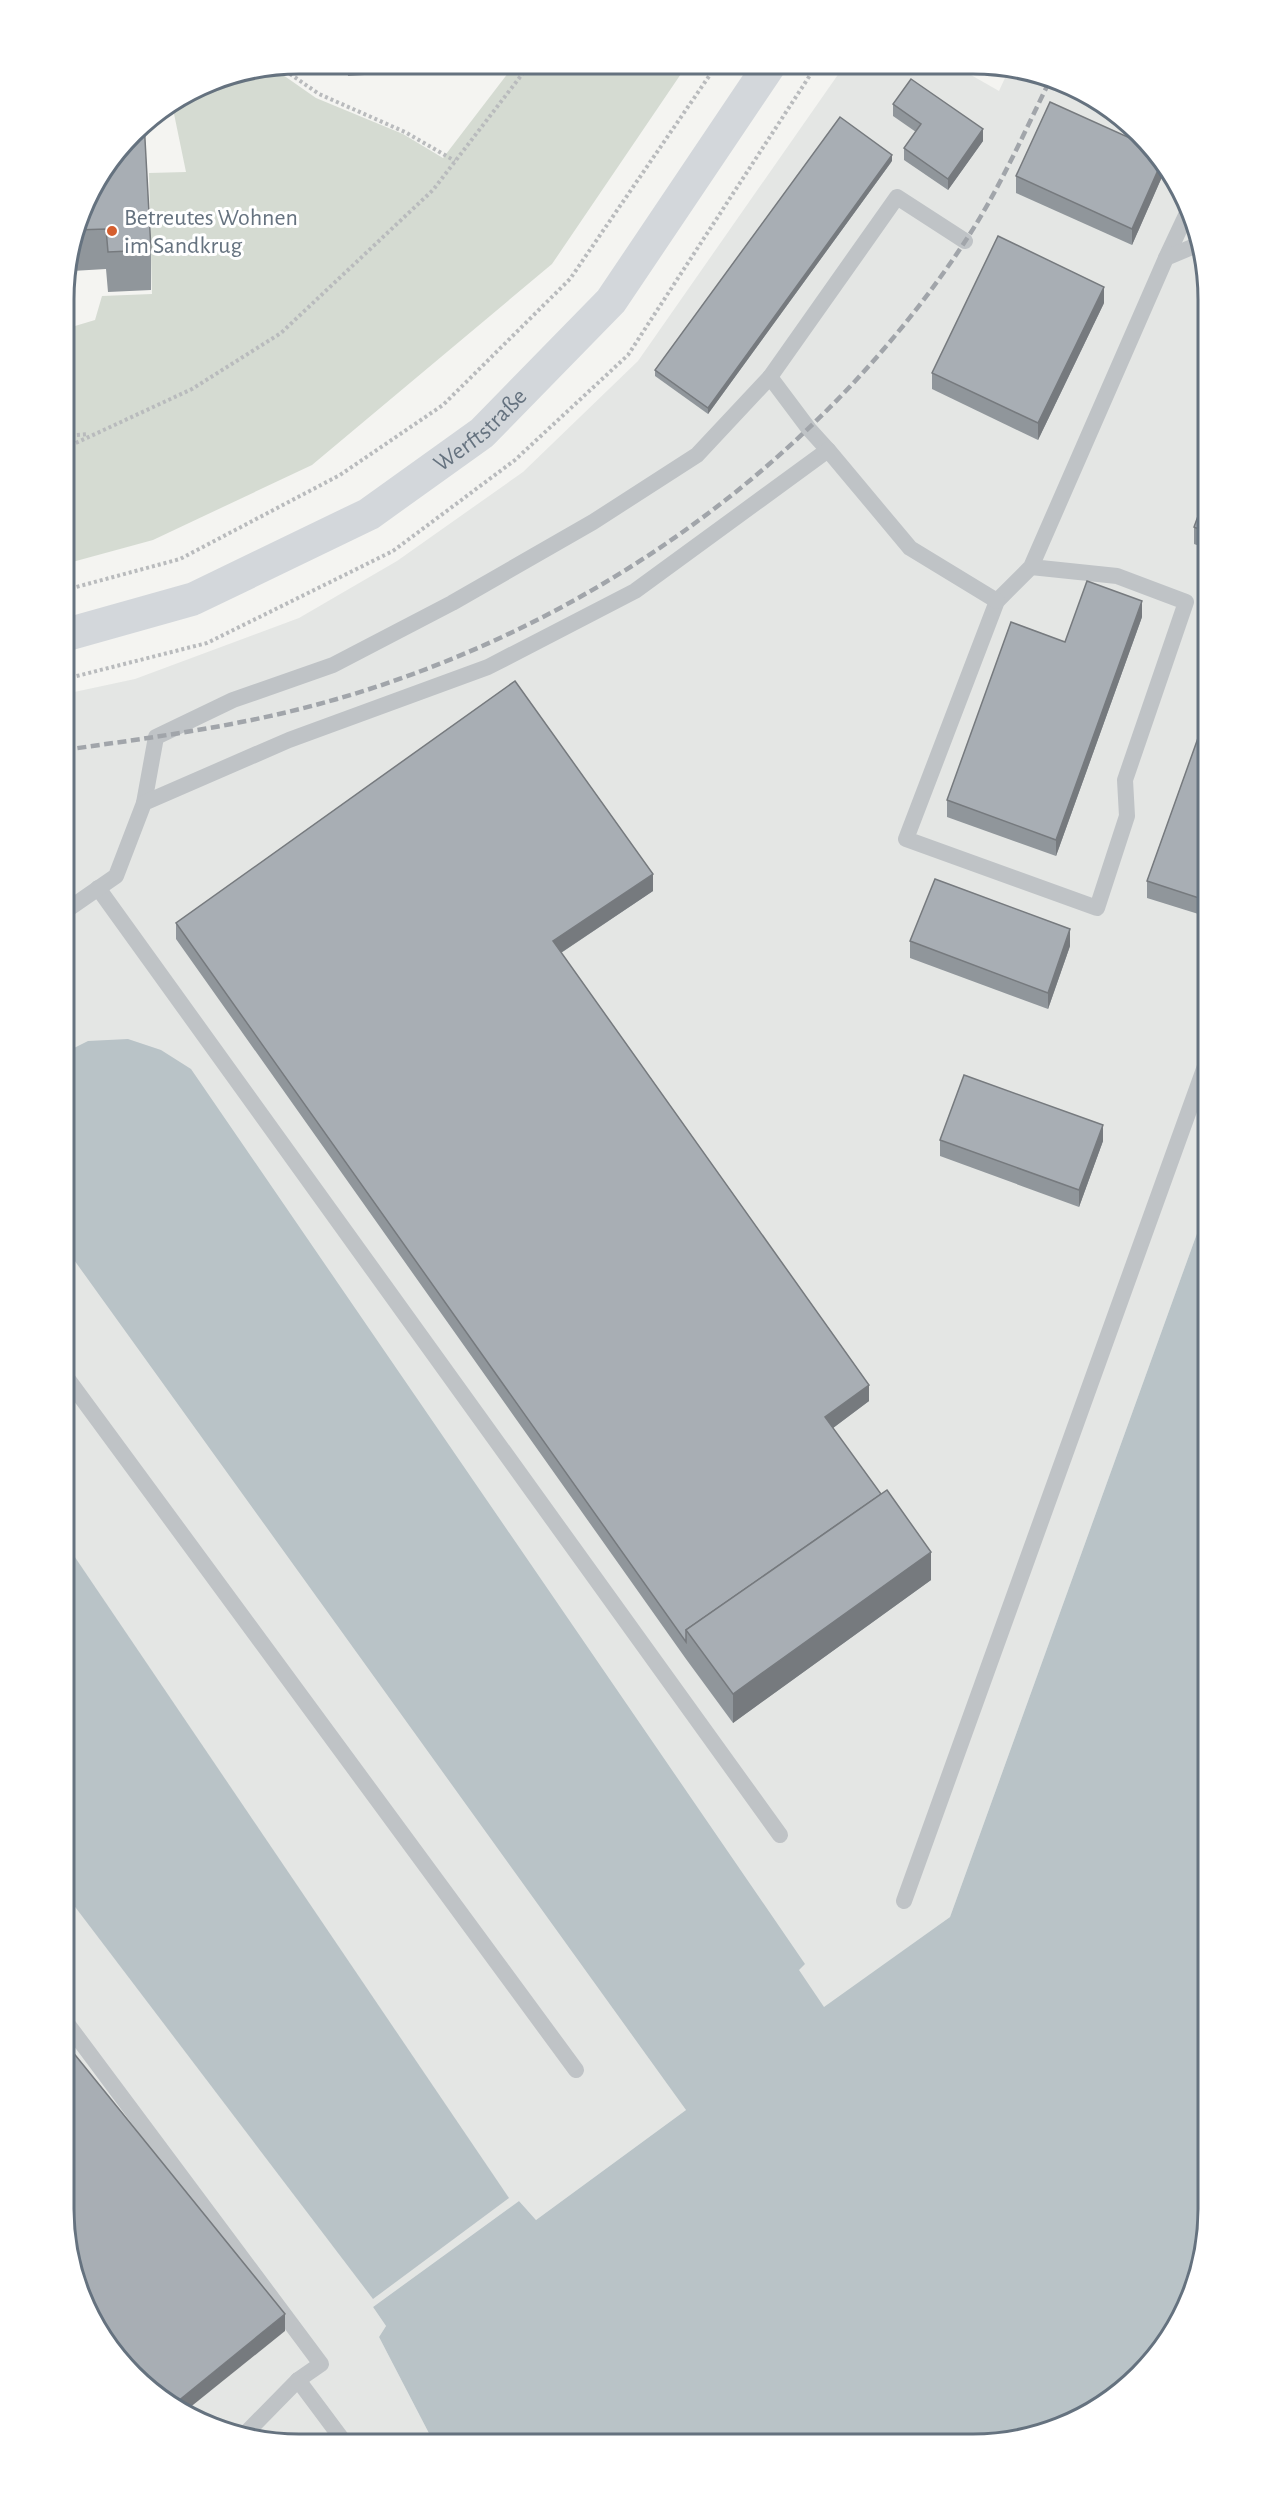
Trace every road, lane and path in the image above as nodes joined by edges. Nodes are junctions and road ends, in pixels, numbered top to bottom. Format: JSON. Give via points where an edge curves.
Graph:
{"nodes":[{"id":1,"x":290,"y":74,"type":"edge"},
{"id":2,"x":522,"y":74,"type":"edge"},
{"id":3,"x":711,"y":74,"type":"edge"},
{"id":4,"x":764,"y":74,"type":"edge"},
{"id":5,"x":455,"y":161,"type":"junction"},
{"id":6,"x":1184,"y":220,"type":"edge"},
{"id":7,"x":965,"y":241,"type":"dead end"},
{"id":8,"x":1192,"y":247,"type":"edge"},
{"id":9,"x":1166,"y":258,"type":"junction"},
{"id":10,"x":770,"y":377,"type":"junction"},
{"id":11,"x":91,"y":434,"type":"junction"},
{"id":12,"x":74,"y":435,"type":"edge"},
{"id":13,"x":74,"y":443,"type":"edge"},
{"id":14,"x":828,"y":450,"type":"junction"},
{"id":15,"x":1031,"y":567,"type":"junction"},
{"id":16,"x":74,"y":588,"type":"edge"},
{"id":17,"x":997,"y":601,"type":"junction"},
{"id":18,"x":74,"y":631,"type":"edge"},
{"id":19,"x":144,"y":803,"type":"junction"},
{"id":20,"x":98,"y":888,"type":"junction"},
{"id":21,"x":74,"y":905,"type":"edge"},
{"id":22,"x":1198,"y":1086,"type":"edge"},
{"id":23,"x":74,"y":1388,"type":"edge"},
{"id":24,"x":780,"y":1835,"type":"dead end"},
{"id":25,"x":904,"y":1901,"type":"dead end"},
{"id":26,"x":74,"y":2033,"type":"edge"},
{"id":27,"x":576,"y":2070,"type":"dead end"},
{"id":28,"x":298,"y":2380,"type":"junction"},
{"id":29,"x":250,"y":2429,"type":"edge"},
{"id":30,"x":338,"y":2434,"type":"edge"}],
"edges":[{"from":1,"to":5,"type":"path","via":[[319,94],[405,132]]},
{"from":2,"to":5,"type":"path"},
{"from":3,"to":16,"type":"path","via":[[570,279],[443,405],[340,475],[180,559]]},
{"from":4,"to":18,"type":"main road","name":"Werftstraße","via":[[611,301],[482,433],[369,514],[193,598]]},
{"from":5,"to":11,"type":"path","via":[[433,190],[281,333],[192,389]]},
{"from":6,"to":9,"type":"lane"},
{"from":7,"to":10,"type":"lane","via":[[897,197]]},
{"from":8,"to":9,"type":"lane"},
{"from":9,"to":15,"type":"lane"},
{"from":10,"to":14,"type":"lane"},
{"from":10,"to":19,"type":"lane","via":[[697,455],[593,522],[452,603],[333,665],[233,700],[156,737]]},
{"from":11,"to":12,"type":"path"},
{"from":11,"to":13,"type":"path"},
{"from":14,"to":17,"type":"lane","via":[[910,548]]},
{"from":14,"to":19,"type":"lane","via":[[635,591],[488,667],[289,740]]},
{"from":15,"to":17,"type":"lane"},
{"from":15,"to":17,"type":"lane","via":[[1117,576],[1186,602],[1125,780],[1127,816],[1097,908],[906,839]]},
{"from":19,"to":20,"type":"lane","via":[[116,876]]},
{"from":20,"to":21,"type":"lane"},
{"from":20,"to":24,"type":"lane"},
{"from":22,"to":25,"type":"lane"},
{"from":23,"to":27,"type":"lane"},
{"from":26,"to":28,"type":"lane","via":[[321,2364]]},
{"from":28,"to":29,"type":"lane"},
{"from":28,"to":30,"type":"lane"}]}
